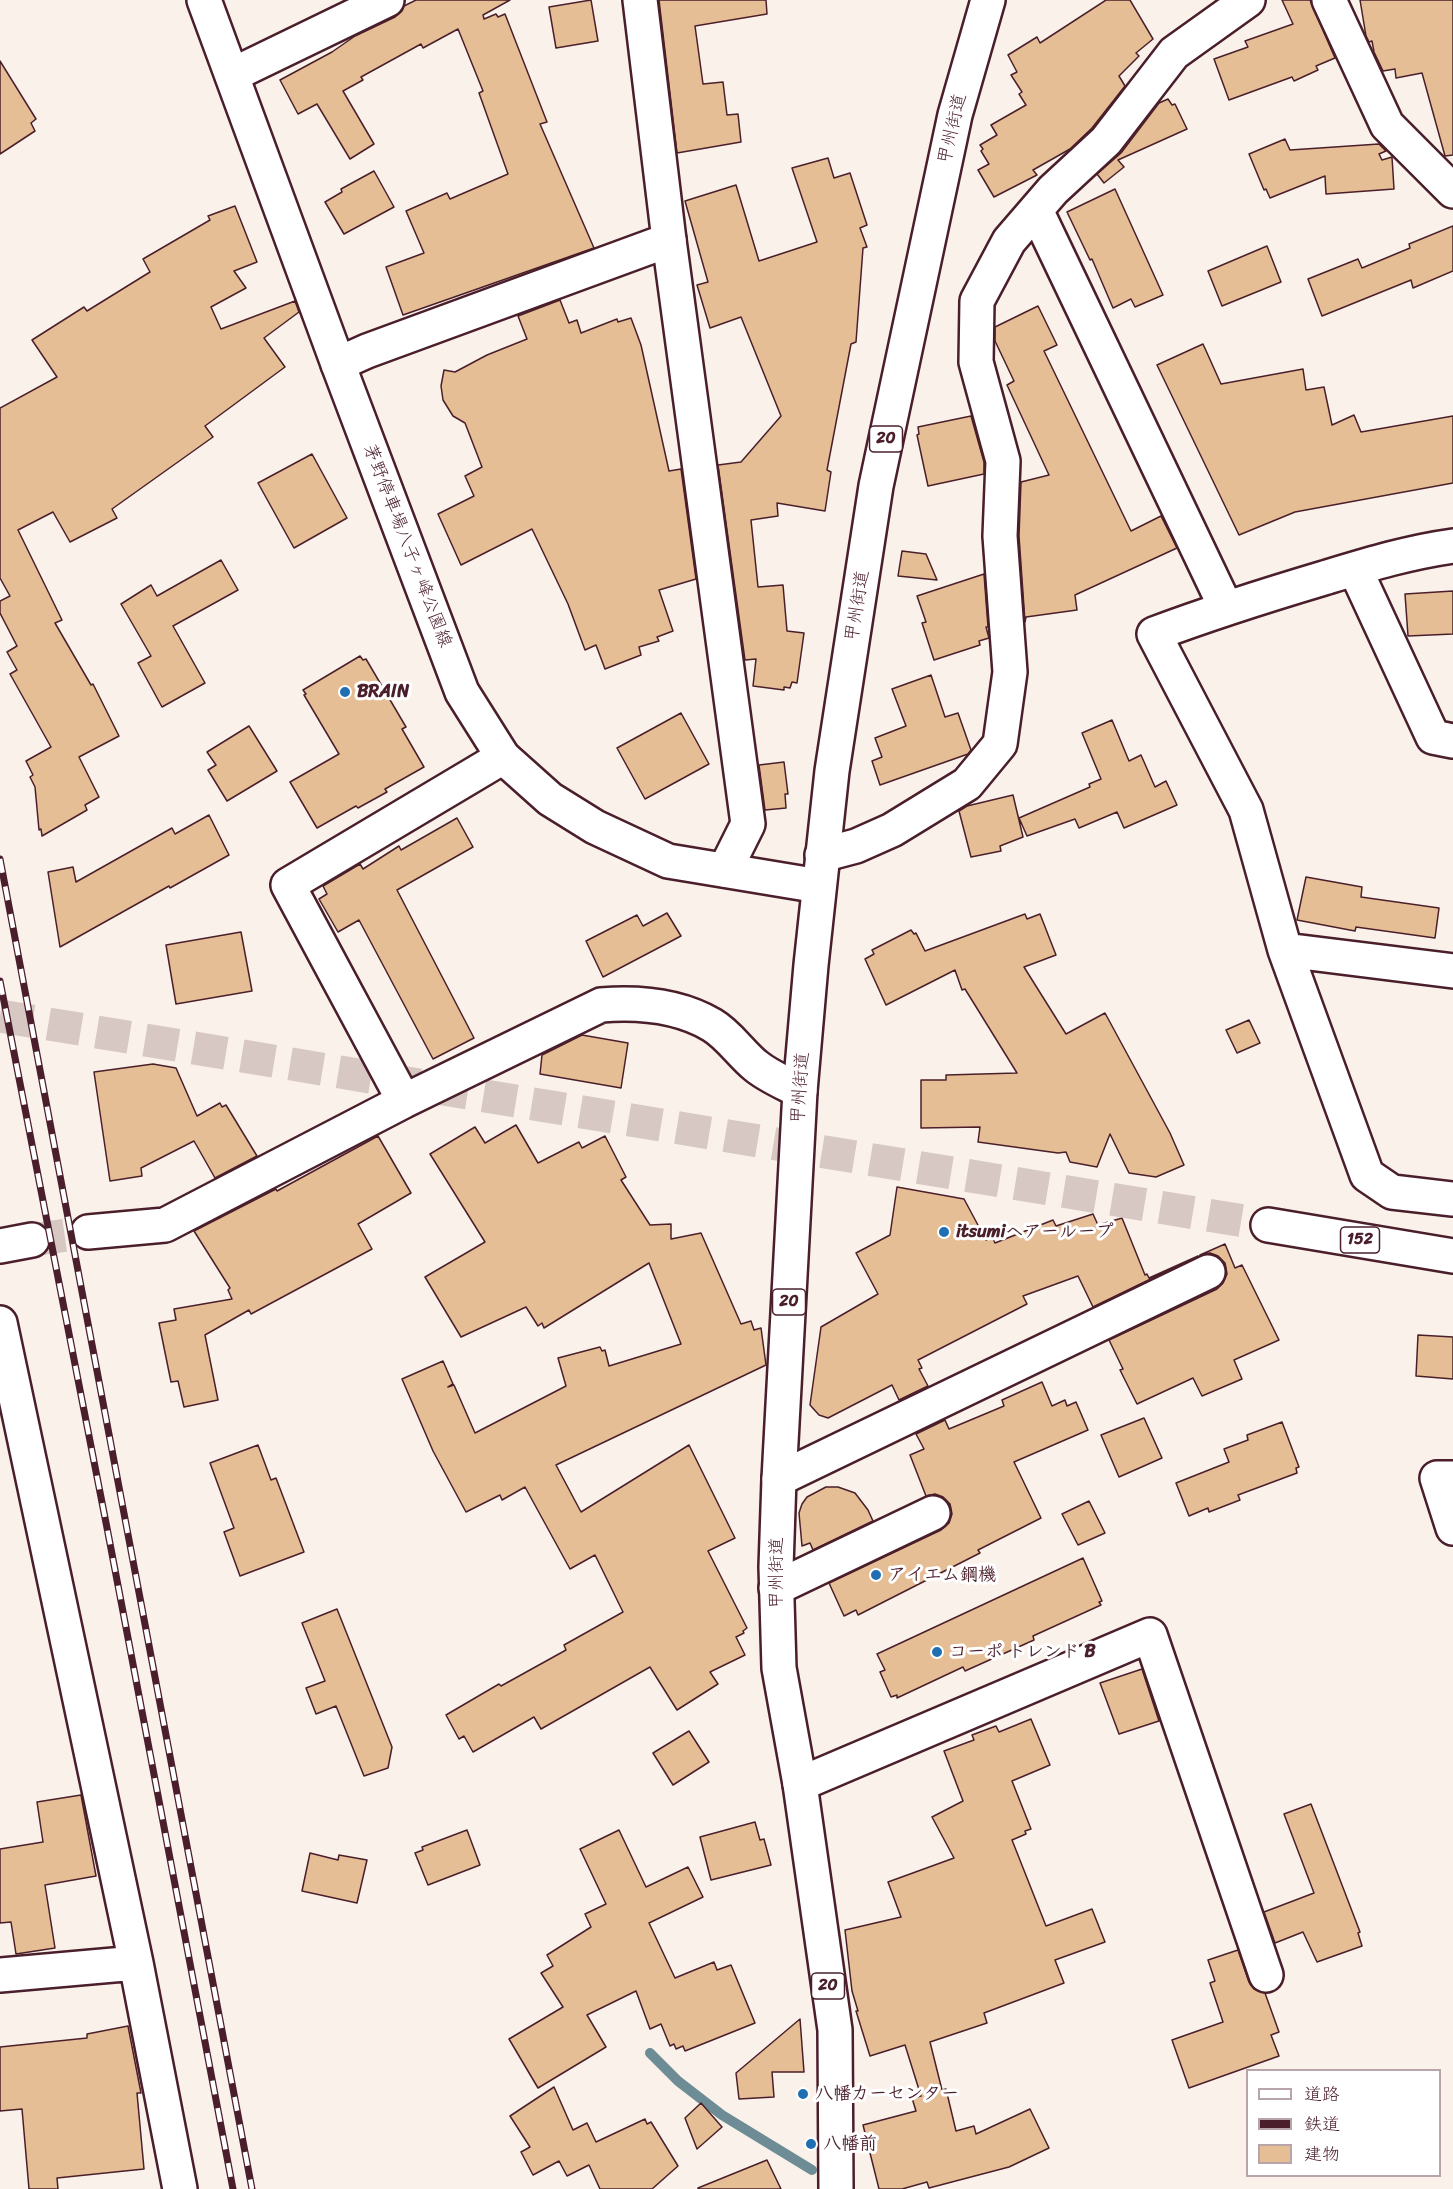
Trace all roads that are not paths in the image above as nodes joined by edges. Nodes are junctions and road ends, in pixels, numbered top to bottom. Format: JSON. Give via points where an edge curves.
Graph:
{"nodes":[{"id":1,"x":204,"y":0,"type":"edge"},
{"id":2,"x":387,"y":0,"type":"edge"},
{"id":3,"x":640,"y":0,"type":"edge"},
{"id":4,"x":988,"y":0,"type":"edge"},
{"id":5,"x":1248,"y":0,"type":"edge"},
{"id":6,"x":1329,"y":0,"type":"edge"},
{"id":7,"x":232,"y":75,"type":"junction"},
{"id":8,"x":1453,"y":191,"type":"edge"},
{"id":9,"x":1036,"y":210,"type":"junction"},
{"id":10,"x":669,"y":240,"type":"junction"},
{"id":11,"x":338,"y":364,"type":"junction"},
{"id":12,"x":1453,"y":546,"type":"edge"},
{"id":13,"x":1355,"y":569,"type":"junction"},
{"id":14,"x":1226,"y":608,"type":"junction"},
{"id":15,"x":1453,"y":741,"type":"edge"},
{"id":16,"x":503,"y":757,"type":"junction"},
{"id":17,"x":725,"y":870,"type":"junction"},
{"id":18,"x":821,"y":870,"type":"junction"},
{"id":19,"x":1285,"y":950,"type":"junction"},
{"id":20,"x":1453,"y":971,"type":"edge"},
{"id":21,"x":800,"y":1091,"type":"junction"},
{"id":22,"x":404,"y":1101,"type":"junction"},
{"id":23,"x":1453,"y":1199,"type":"edge"},
{"id":24,"x":1268,"y":1225,"type":"tunnel mouth"},
{"id":25,"x":88,"y":1232,"type":"tunnel mouth"},
{"id":26,"x":32,"y":1240,"type":"tunnel mouth"},
{"id":27,"x":0,"y":1246,"type":"edge"},
{"id":28,"x":1453,"y":1256,"type":"edge"},
{"id":29,"x":1208,"y":1272,"type":"dead end"},
{"id":30,"x":0,"y":1323,"type":"edge"},
{"id":31,"x":1453,"y":1478,"type":"edge"},
{"id":32,"x":779,"y":1479,"type":"junction"},
{"id":33,"x":933,"y":1513,"type":"dead end"},
{"id":34,"x":1453,"y":1528,"type":"edge"},
{"id":35,"x":776,"y":1588,"type":"junction"},
{"id":36,"x":800,"y":1784,"type":"junction"},
{"id":37,"x":136,"y":1963,"type":"junction"},
{"id":38,"x":0,"y":1975,"type":"edge"},
{"id":39,"x":1266,"y":1975,"type":"dead end"},
{"id":40,"x":180,"y":2189,"type":"edge"},
{"id":41,"x":836,"y":2189,"type":"edge"}],
"edges":[{"from":1,"to":7,"type":"main road","name":"茅野停車場八子ヶ峰公園線"},
{"from":2,"to":7,"type":"main road"},
{"from":3,"to":10,"type":"main road"},
{"from":4,"to":18,"type":"main road","name":"甲州街道","number":"20","via":[[955,115],[876,486],[832,771]]},
{"from":5,"to":9,"type":"main road","via":[[1174,53],[1106,141]]},
{"from":6,"to":8,"type":"main road","via":[[1387,125]]},
{"from":7,"to":11,"type":"main road","name":"茅野停車場八子ヶ峰公園線"},
{"from":9,"to":14,"type":"main road"},
{"from":9,"to":18,"type":"main road","via":[[1010,241],[977,301],[976,362],[1003,461],[1000,536],[1010,672],[1000,744],[967,784]]},
{"from":10,"to":11,"type":"main road"},
{"from":10,"to":17,"type":"main road","via":[[748,824]]},
{"from":11,"to":16,"type":"main road","name":"茅野停車場八子ヶ峰公園線","via":[[462,692]]},
{"from":12,"to":13,"type":"main road","via":[[1413,552]]},
{"from":13,"to":14,"type":"main road"},
{"from":13,"to":15,"type":"main road","via":[[1433,737]]},
{"from":14,"to":19,"type":"main road","via":[[1154,634],[1246,810]]},
{"from":16,"to":17,"type":"main road","name":"茅野停車場八子ヶ峰公園線","via":[[550,799],[595,827],[668,861]]},
{"from":16,"to":22,"type":"main road","via":[[288,885]]},
{"from":17,"to":18,"type":"main road","name":"茅野停車場八子ヶ峰公園線"},
{"from":18,"to":21,"type":"main road","name":"甲州街道","number":"20"},
{"from":19,"to":20,"type":"main road"},
{"from":19,"to":23,"type":"main road","via":[[1367,1175],[1392,1192]]},
{"from":21,"to":22,"type":"main road","via":[[757,1067],[714,1026],[689,1014],[631,1003],[601,1005]]},
{"from":21,"to":32,"type":"main road","name":"甲州街道","number":"20"},
{"from":22,"to":25,"type":"main road","via":[[165,1225]]},
{"from":24,"to":28,"type":"main road","number":"152"},
{"from":26,"to":27,"type":"main road"},
{"from":29,"to":32,"type":"main road"},
{"from":30,"to":37,"type":"main road"},
{"from":31,"to":34,"type":"main road","via":[[1437,1478]]},
{"from":32,"to":35,"type":"main road","name":"甲州街道","number":"20"},
{"from":33,"to":35,"type":"main road"},
{"from":35,"to":36,"type":"main road","name":"甲州街道","number":"20","via":[[778,1668]]},
{"from":36,"to":39,"type":"main road","via":[[1150,1635]]},
{"from":36,"to":41,"type":"main road","name":"甲州街道","number":"20","via":[[835,2030]]},
{"from":37,"to":38,"type":"main road"},
{"from":37,"to":40,"type":"main road"}]}
